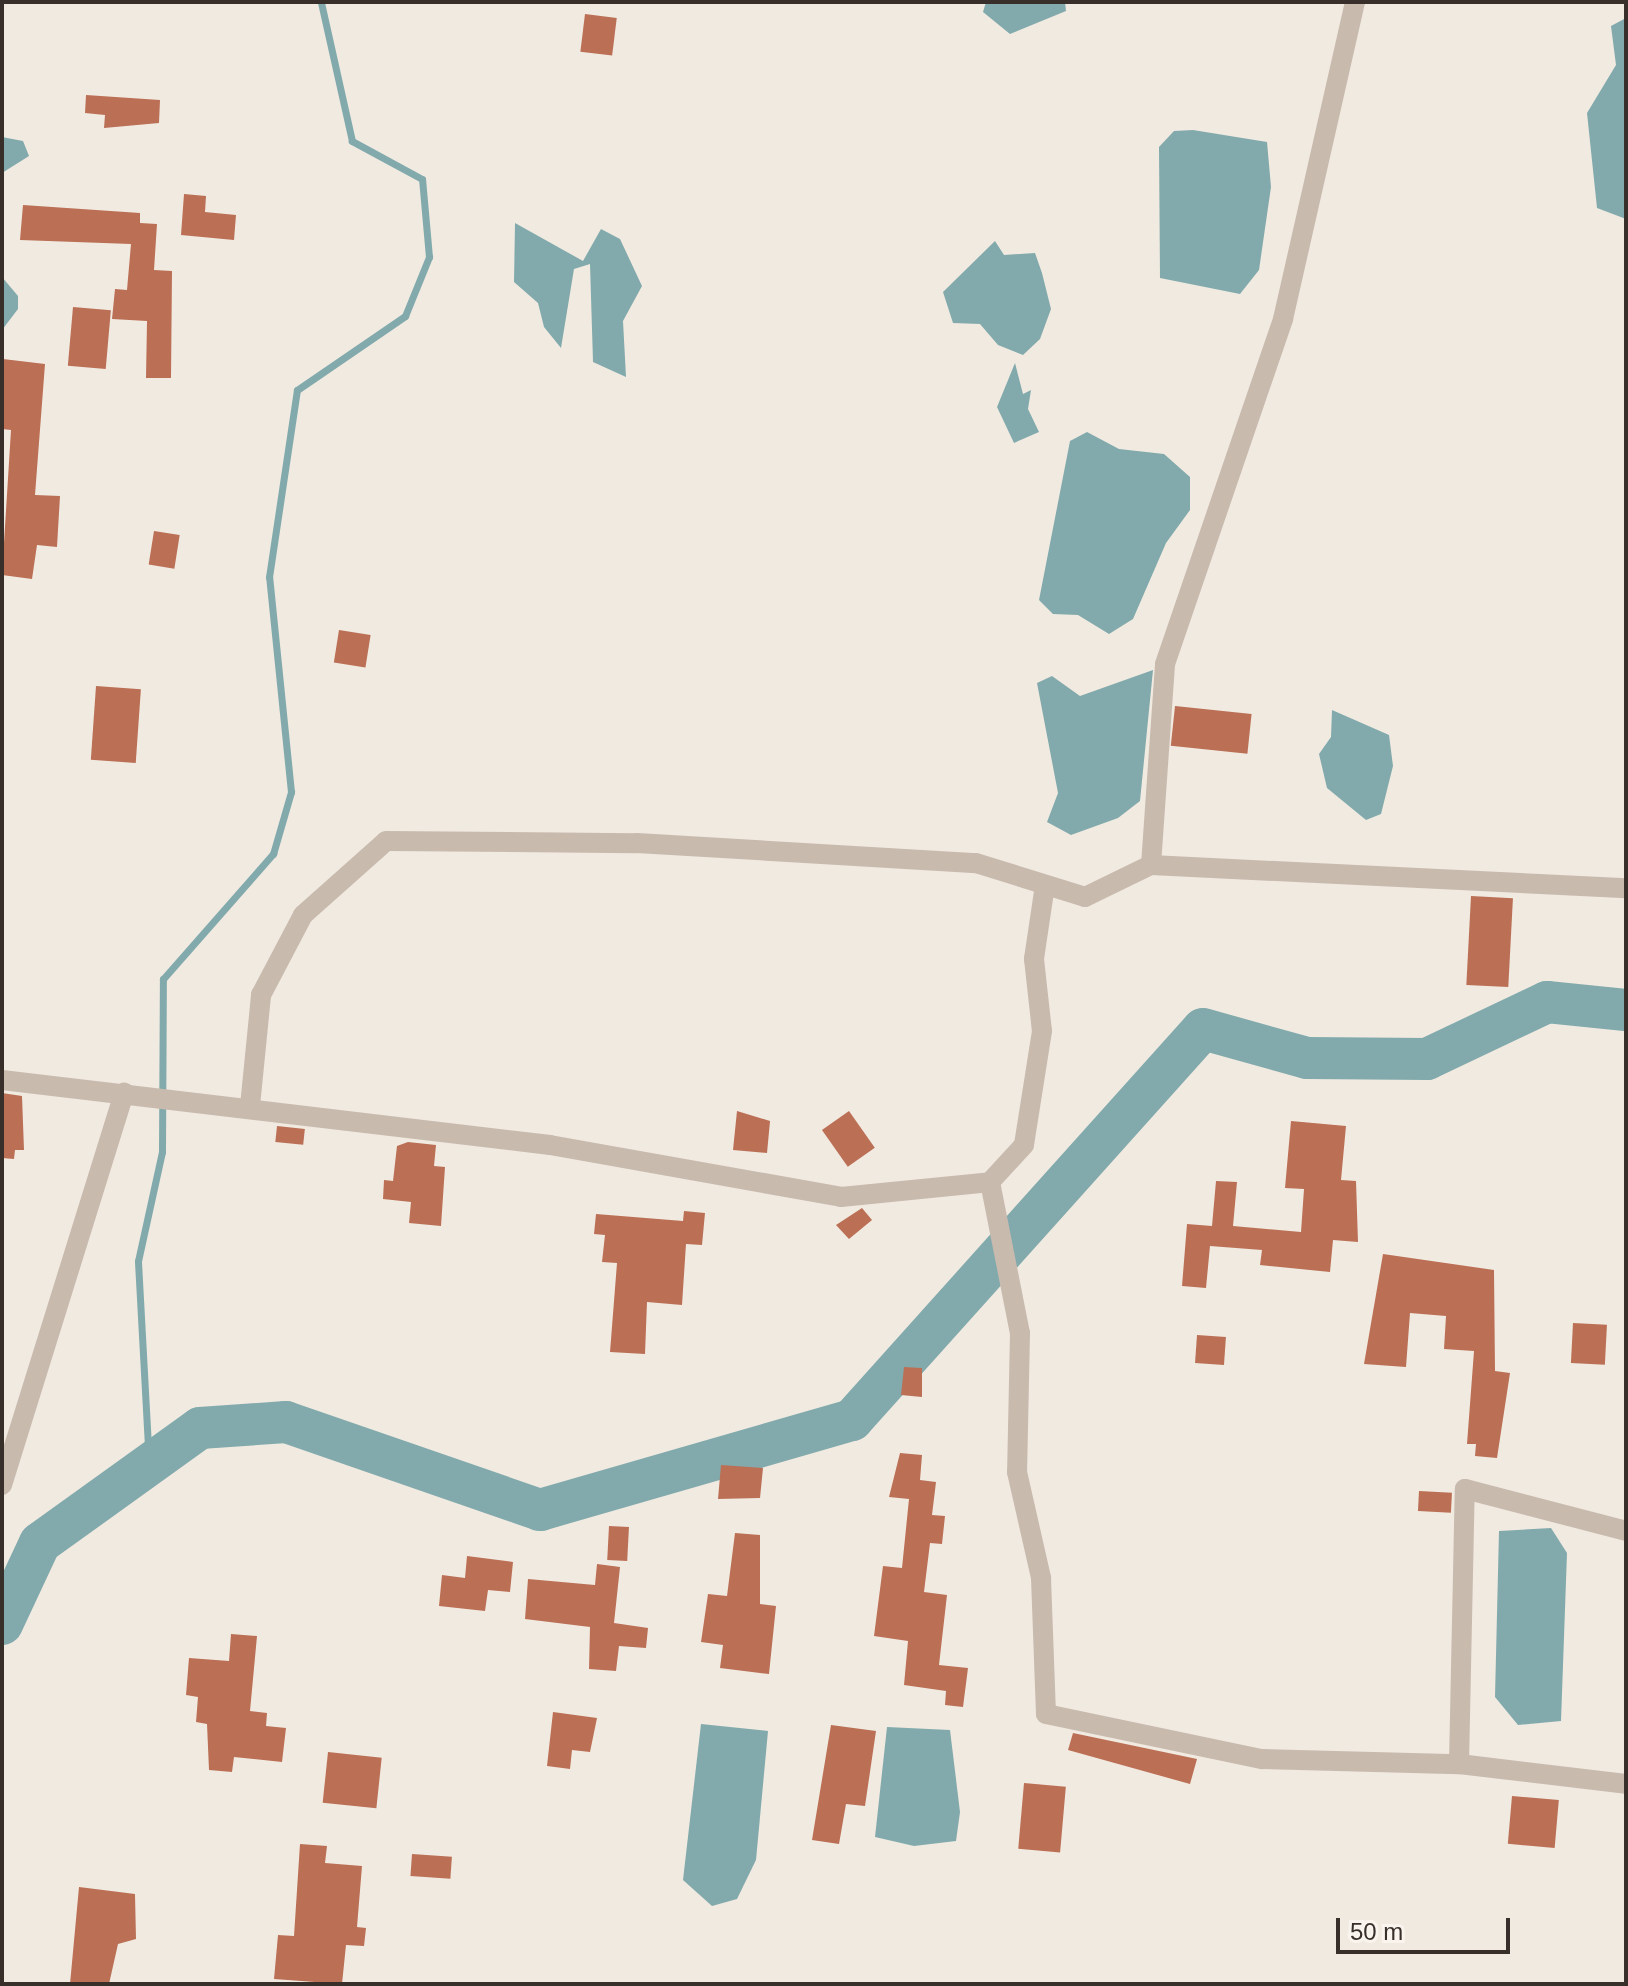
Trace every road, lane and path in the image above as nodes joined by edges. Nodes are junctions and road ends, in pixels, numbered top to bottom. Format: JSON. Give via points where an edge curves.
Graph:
{"nodes":[{"id":1,"x":1355,"y":2,"type":"edge"},
{"id":2,"x":1151,"y":865,"type":"junction"},
{"id":3,"x":1045,"y":885,"type":"junction"},
{"id":4,"x":1626,"y":888,"type":"edge"},
{"id":5,"x":2,"y":1080,"type":"edge"},
{"id":6,"x":124,"y":1093,"type":"junction"},
{"id":7,"x":250,"y":1106,"type":"junction"},
{"id":8,"x":990,"y":1182,"type":"junction"},
{"id":9,"x":2,"y":1485,"type":"edge"},
{"id":10,"x":1626,"y":1531,"type":"edge"},
{"id":11,"x":1459,"y":1764,"type":"junction"},
{"id":12,"x":1626,"y":1784,"type":"edge"}],
"edges":[{"from":1,"to":2,"type":"street","via":[[1283,319],[1165,664]]},
{"from":2,"to":3,"type":"street","via":[[1085,897]]},
{"from":2,"to":4,"type":"street"},
{"from":3,"to":7,"type":"street","via":[[976,863],[637,843],[386,841],[303,915],[261,995]]},
{"from":3,"to":8,"type":"street","via":[[1034,959],[1042,1031],[1024,1145]]},
{"from":5,"to":6,"type":"street"},
{"from":6,"to":7,"type":"street"},
{"from":6,"to":9,"type":"street"},
{"from":7,"to":8,"type":"street","via":[[550,1145],[841,1197]]},
{"from":8,"to":11,"type":"street","via":[[1020,1333],[1017,1472],[1041,1578],[1046,1714],[1262,1759]]},
{"from":10,"to":11,"type":"street","via":[[1465,1489]]},
{"from":11,"to":12,"type":"street"}]}
